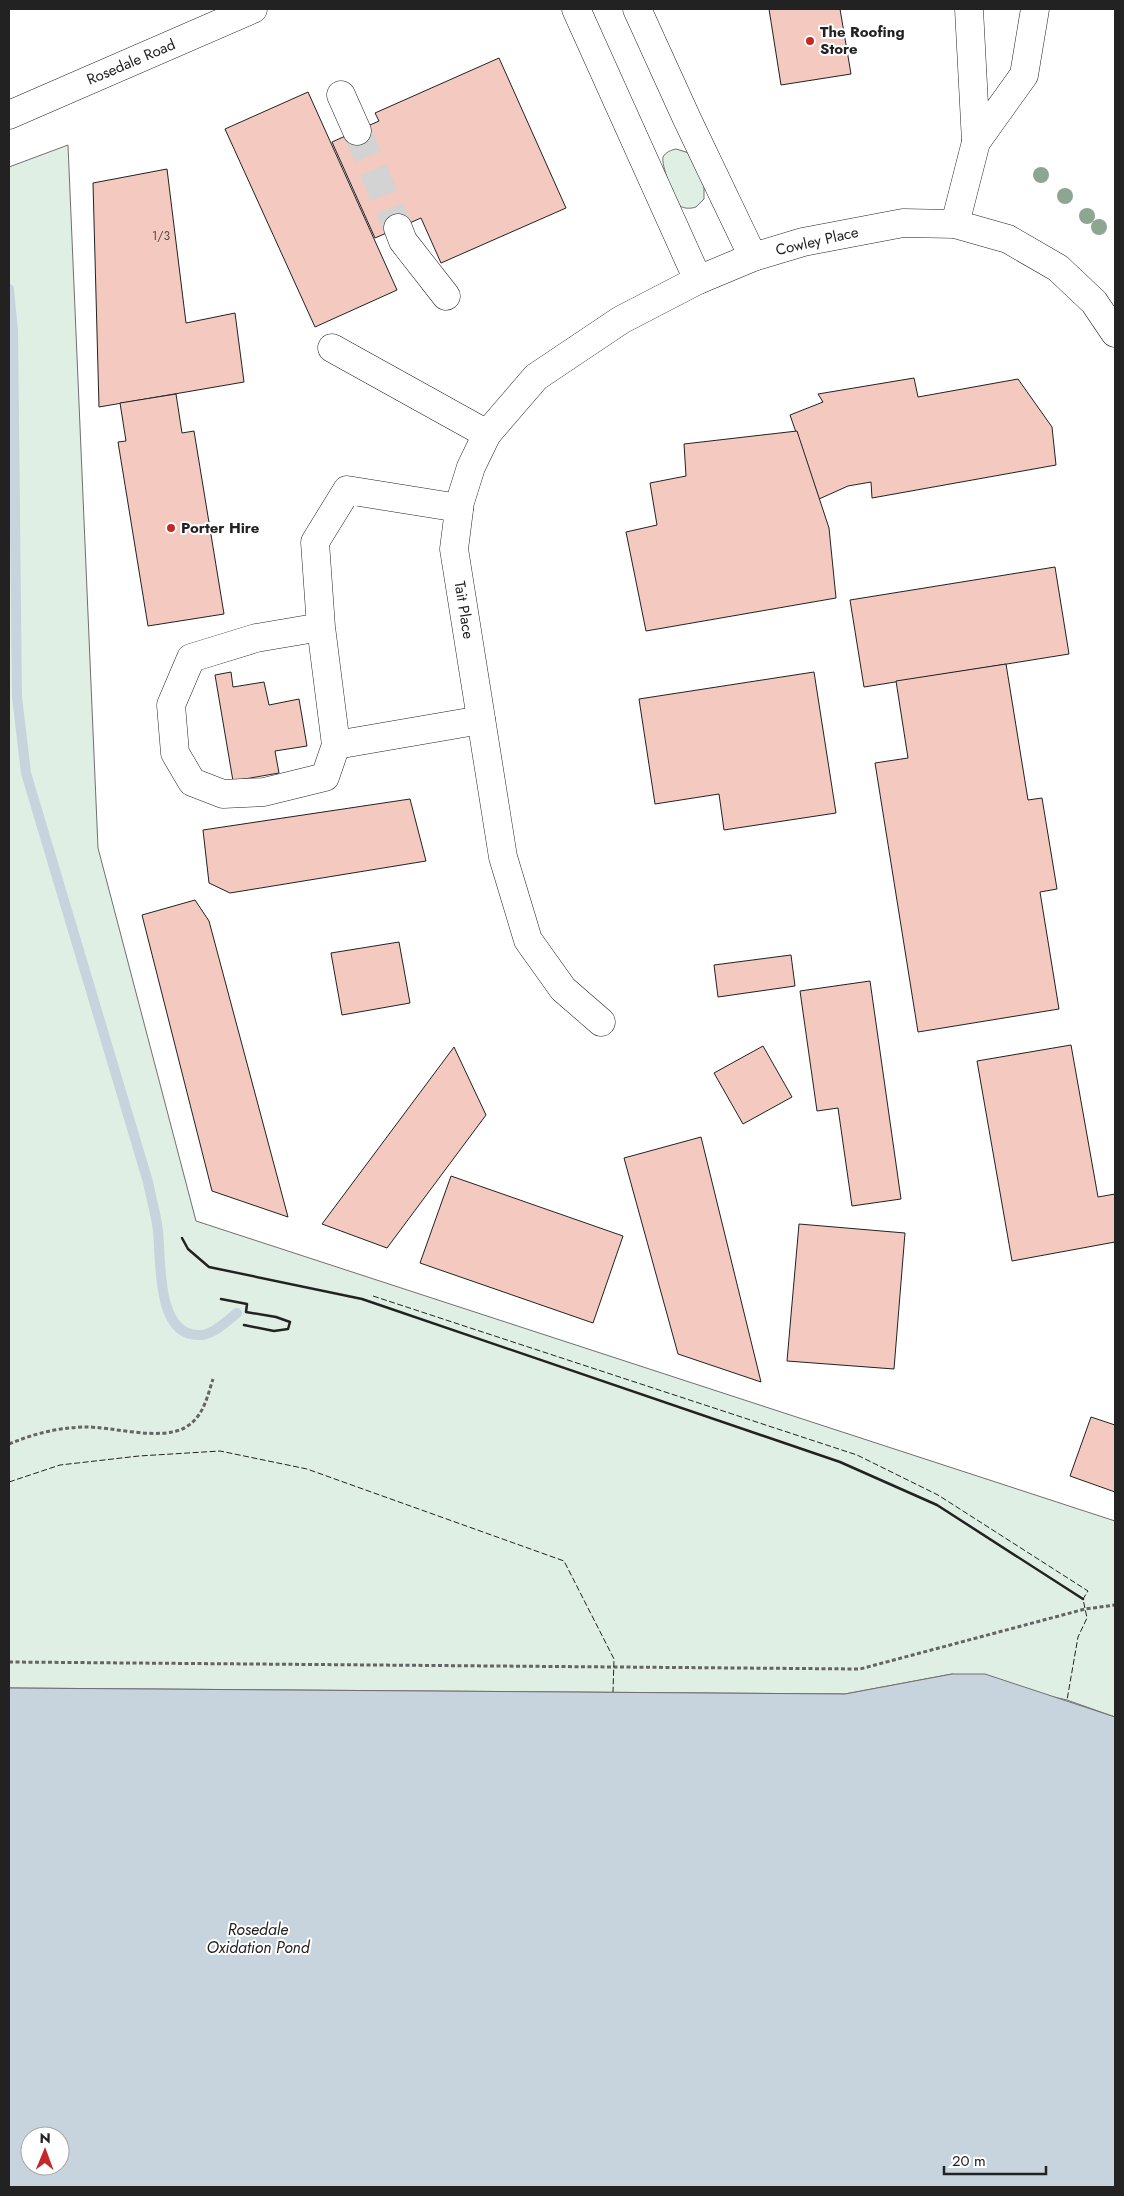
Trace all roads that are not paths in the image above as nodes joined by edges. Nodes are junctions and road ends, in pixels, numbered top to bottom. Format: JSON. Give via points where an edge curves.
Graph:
{"nodes":[{"id":1,"x":253,"y":9,"type":"edge"},
{"id":2,"x":576,"y":9,"type":"edge"},
{"id":3,"x":637,"y":9,"type":"edge"},
{"id":4,"x":969,"y":9,"type":"edge"},
{"id":5,"x":1035,"y":9,"type":"edge"},
{"id":6,"x":341,"y":95,"type":"dead end"},
{"id":7,"x":9,"y":115,"type":"edge"},
{"id":8,"x":357,"y":131,"type":"tunnel mouth"},
{"id":9,"x":976,"y":142,"type":"junction"},
{"id":10,"x":954,"y":224,"type":"junction"},
{"id":11,"x":398,"y":228,"type":"tunnel mouth"},
{"id":12,"x":753,"y":257,"type":"junction"},
{"id":13,"x":698,"y":280,"type":"junction"},
{"id":14,"x":446,"y":296,"type":"dead end"},
{"id":15,"x":1115,"y":333,"type":"edge"},
{"id":16,"x":332,"y":348,"type":"dead end"},
{"id":17,"x":487,"y":434,"type":"junction"},
{"id":18,"x":459,"y":508,"type":"junction"},
{"id":19,"x":321,"y":626,"type":"junction"},
{"id":20,"x":481,"y":720,"type":"junction"},
{"id":21,"x":336,"y":745,"type":"junction"},
{"id":22,"x":601,"y":1022,"type":"dead end"}],
"edges":[{"from":1,"to":7,"type":"street","name":"Rosedale Road"},
{"from":2,"to":13,"type":"street"},
{"from":3,"to":12,"type":"street"},
{"from":4,"to":9,"type":"street"},
{"from":5,"to":9,"type":"street","via":[[1024,75]]},
{"from":6,"to":8,"type":"street"},
{"from":9,"to":10,"type":"street"},
{"from":10,"to":12,"type":"street","name":"Cowley Place","via":[[903,222],[803,242]]},
{"from":10,"to":15,"type":"street","name":"Cowley Place","via":[[1008,239],[1058,268],[1094,302]]},
{"from":11,"to":14,"type":"street","via":[[403,241]]},
{"from":12,"to":13,"type":"street","name":"Cowley Place"},
{"from":13,"to":17,"type":"street","name":"Tait Place","via":[[621,320],[536,377]]},
{"from":16,"to":17,"type":"street"},
{"from":17,"to":18,"type":"street","name":"Tait Place","via":[[471,467]]},
{"from":18,"to":19,"type":"street","via":[[347,490],[315,542]]},
{"from":18,"to":20,"type":"street","name":"Tait Place","via":[[454,549]]},
{"from":19,"to":21,"type":"street"},
{"from":19,"to":21,"type":"street","via":[[256,638],[191,658],[171,705],[175,753],[192,782],[231,794],[264,792],[325,777]]},
{"from":20,"to":21,"type":"street"},
{"from":20,"to":22,"type":"street","name":"Tait Place","via":[[503,857],[528,940],[563,989]]}]}
